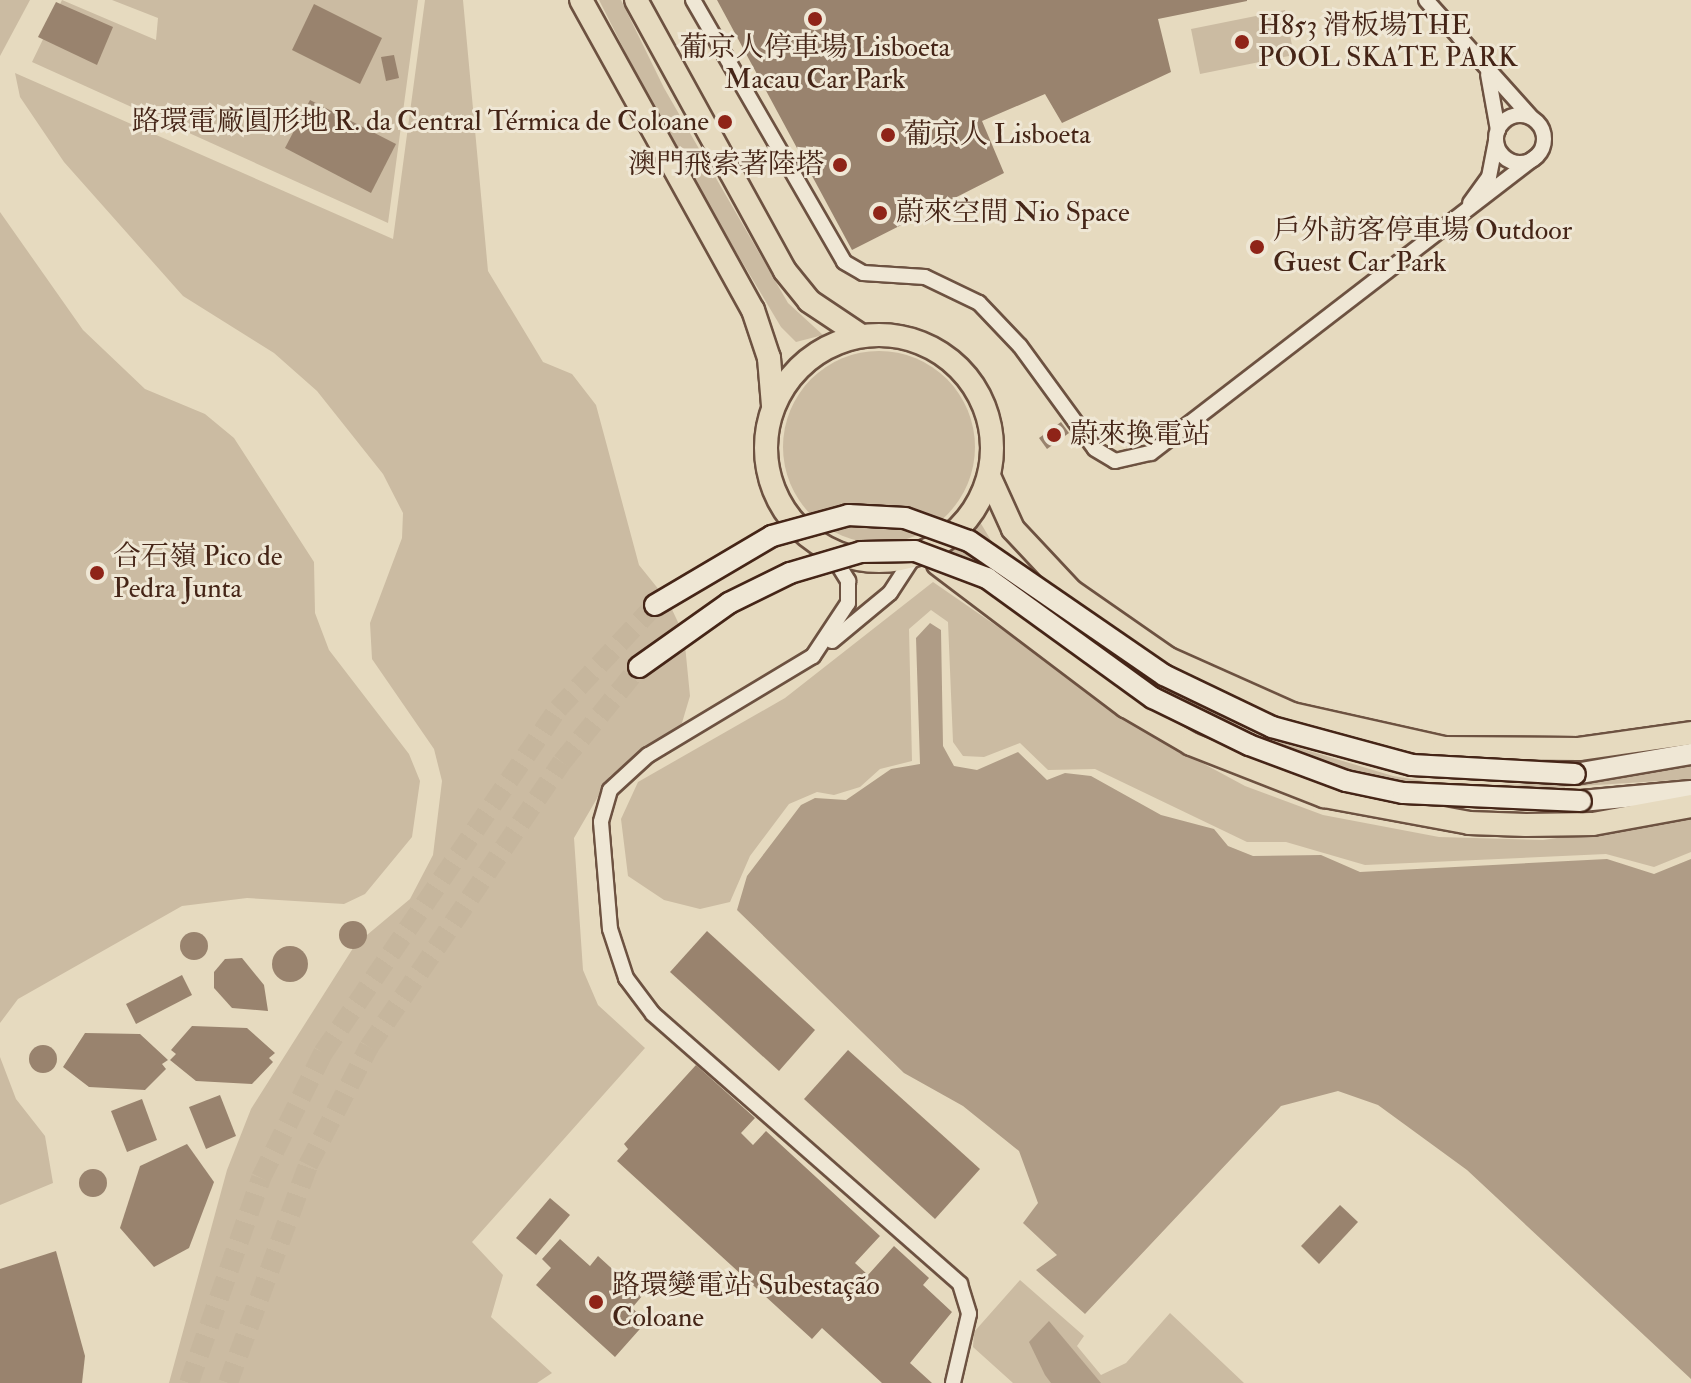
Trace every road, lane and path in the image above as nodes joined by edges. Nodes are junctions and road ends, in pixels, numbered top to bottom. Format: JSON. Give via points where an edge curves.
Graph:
{"nodes":[{"id":1,"x":581,"y":0,"type":"edge"},
{"id":2,"x":636,"y":0,"type":"edge"},
{"id":3,"x":693,"y":0,"type":"edge"},
{"id":4,"x":1426,"y":0,"type":"edge"},
{"id":5,"x":1477,"y":57,"type":"junction"},
{"id":6,"x":1531,"y":117,"type":"junction"},
{"id":7,"x":1497,"y":135,"type":"junction"},
{"id":8,"x":1536,"y":157,"type":"junction"},
{"id":9,"x":1459,"y":215,"type":"junction"},
{"id":10,"x":860,"y":335,"type":"junction"},
{"id":11,"x":773,"y":407,"type":"junction"},
{"id":12,"x":989,"y":476,"type":"junction"},
{"id":13,"x":829,"y":551,"type":"junction"},
{"id":14,"x":914,"y":556,"type":"junction"},
{"id":15,"x":655,"y":605,"type":"tunnel mouth"},
{"id":16,"x":813,"y":656,"type":"junction"},
{"id":17,"x":639,"y":667,"type":"tunnel mouth"},
{"id":18,"x":1691,"y":733,"type":"edge"},
{"id":19,"x":1691,"y":754,"type":"edge"},
{"id":20,"x":1691,"y":791,"type":"edge"},
{"id":21,"x":1691,"y":806,"type":"edge"},
{"id":22,"x":953,"y":1383,"type":"edge"}],
"edges":[{"from":1,"to":11,"type":"main road","via":[[758,321]]},
{"from":2,"to":10,"type":"main road","via":[[785,271],[809,301]]},
{"from":3,"to":9,"type":"street","via":[[844,262],[863,273],[925,277],[979,303],[1020,346],[1095,449],[1115,461],[1151,453]]},
{"from":4,"to":5,"type":"street"},
{"from":5,"to":6,"type":"street"},
{"from":5,"to":7,"type":"street","via":[[1497,97]]},
{"from":6,"to":7,"type":"street","via":[[1512,116]]},
{"from":6,"to":8,"type":"street","via":[[1544,135]]},
{"from":7,"to":8,"type":"street","via":[[1502,155],[1515,162]]},
{"from":7,"to":9,"type":"street","via":[[1489,177]]},
{"from":8,"to":9,"type":"street"},
{"from":10,"to":11,"type":"main road","via":[[808,359]]},
{"from":10,"to":12,"type":"main road","via":[[895,335],[928,345],[957,365],[978,393],[990,426]]},
{"from":11,"to":13,"type":"main road","via":[[766,444],[770,478],[781,505]]},
{"from":12,"to":14,"type":"main road","via":[[961,527]]},
{"from":12,"to":18,"type":"main road","via":[[1013,529],[1071,591],[1169,659],[1292,714],[1444,748],[1579,749]]},
{"from":13,"to":14,"type":"main road","via":[[868,560]]},
{"from":13,"to":16,"type":"street","via":[[848,581],[848,603]]},
{"from":14,"to":16,"type":"street","via":[[890,593]]},
{"from":14,"to":21,"type":"main road","via":[[965,581],[1126,706],[1191,744],[1311,792],[1469,823],[1593,824]]},
{"from":15,"to":19,"type":"main road","bridge":true,"via":[[772,536],[848,515],[905,518],[969,541],[1164,675],[1272,727],[1412,765],[1575,774]]},
{"from":16,"to":22,"type":"street","via":[[648,755],[610,790],[601,822],[610,929],[626,978],[653,1014],[960,1284],[969,1314]]},
{"from":17,"to":20,"type":"main road","bridge":true,"via":[[729,603],[790,573],[861,552],[915,551],[987,578],[1153,698],[1263,750],[1403,793],[1581,801]]}]}
